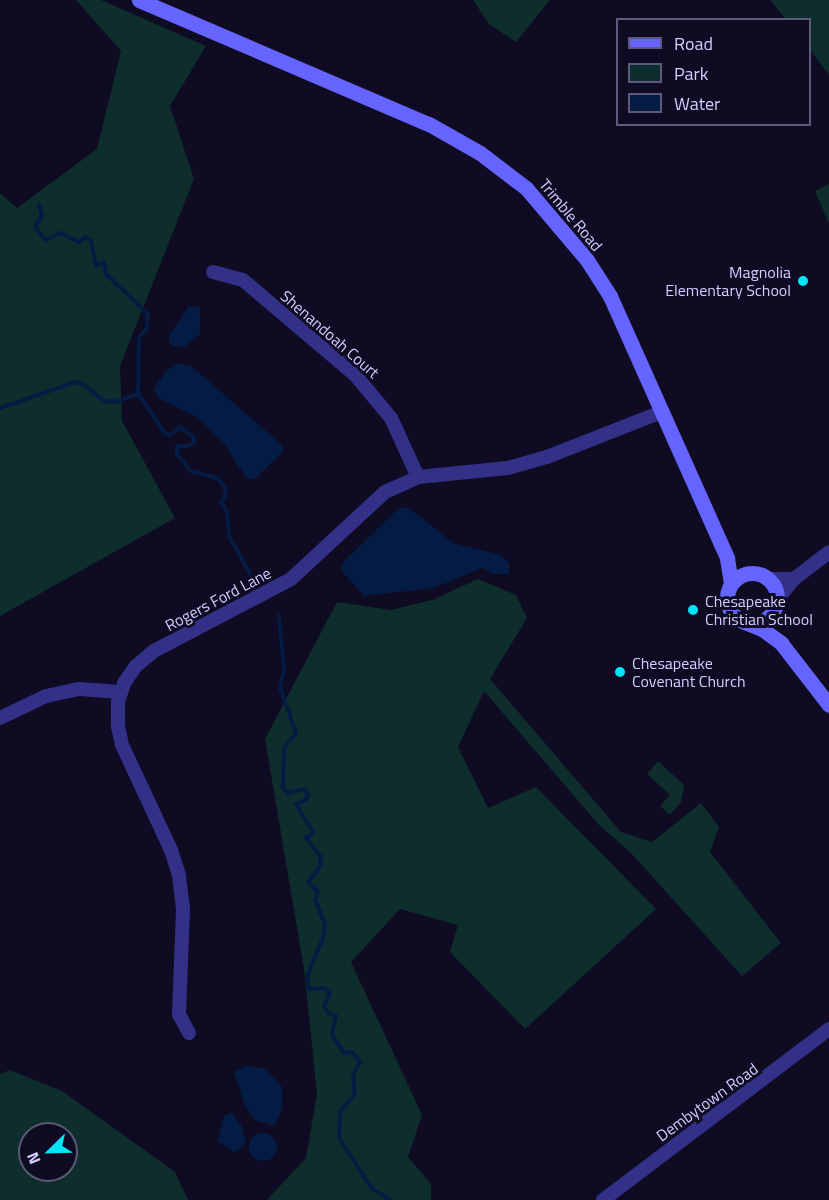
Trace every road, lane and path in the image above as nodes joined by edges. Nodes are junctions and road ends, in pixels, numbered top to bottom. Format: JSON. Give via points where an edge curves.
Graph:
{"nodes":[{"id":1,"x":139,"y":0,"type":"edge"},
{"id":2,"x":213,"y":273,"type":"dead end"},
{"id":3,"x":661,"y":412,"type":"junction"},
{"id":4,"x":418,"y":477,"type":"junction"},
{"id":5,"x":829,"y":552,"type":"edge"},
{"id":6,"x":727,"y":558,"type":"junction"},
{"id":7,"x":753,"y":573,"type":"junction"},
{"id":8,"x":767,"y":579,"type":"junction"},
{"id":9,"x":794,"y":579,"type":"junction"},
{"id":10,"x":731,"y":584,"type":"junction"},
{"id":11,"x":775,"y":605,"type":"junction"},
{"id":12,"x":747,"y":623,"type":"junction"},
{"id":13,"x":781,"y":643,"type":"junction"},
{"id":14,"x":121,"y":692,"type":"junction"},
{"id":15,"x":829,"y":705,"type":"edge"},
{"id":16,"x":0,"y":718,"type":"edge"},
{"id":17,"x":829,"y":1029,"type":"edge"},
{"id":18,"x":189,"y":1034,"type":"dead end"},
{"id":19,"x":603,"y":1200,"type":"edge"}],
"edges":[{"from":1,"to":3,"type":"street","name":"Trimble Road","via":[[429,124],[504,170],[552,215],[588,260],[610,296]]},
{"from":2,"to":4,"type":"street","name":"Shenandoah Court","via":[[243,280],[356,376],[392,418]]},
{"from":3,"to":4,"type":"street","name":"Rogers Ford Lane","via":[[547,457],[508,468]]},
{"from":3,"to":6,"type":"street","name":"Trimble Road"},
{"from":4,"to":14,"type":"street","name":"Rogers Ford Lane","via":[[385,492],[291,579],[154,651],[136,666]]},
{"from":5,"to":9,"type":"street"},
{"from":6,"to":7,"type":"street"},
{"from":6,"to":10,"type":"street","name":"Trimble Road"},
{"from":7,"to":8,"type":"street"},
{"from":7,"to":10,"type":"street"},
{"from":8,"to":9,"type":"street"},
{"from":8,"to":11,"type":"street"},
{"from":9,"to":11,"type":"street"},
{"from":10,"to":12,"type":"street","via":[[729,608]]},
{"from":11,"to":12,"type":"street","via":[[763,620]]},
{"from":11,"to":13,"type":"street"},
{"from":12,"to":13,"type":"street","via":[[762,628]]},
{"from":13,"to":15,"type":"street"},
{"from":14,"to":16,"type":"street","via":[[79,689],[46,696]]},
{"from":14,"to":18,"type":"street","name":"Rogers Ford Lane","via":[[118,726],[122,745],[179,875],[183,909],[179,1014]]},
{"from":17,"to":19,"type":"street","name":"Dembytown Road"}]}
